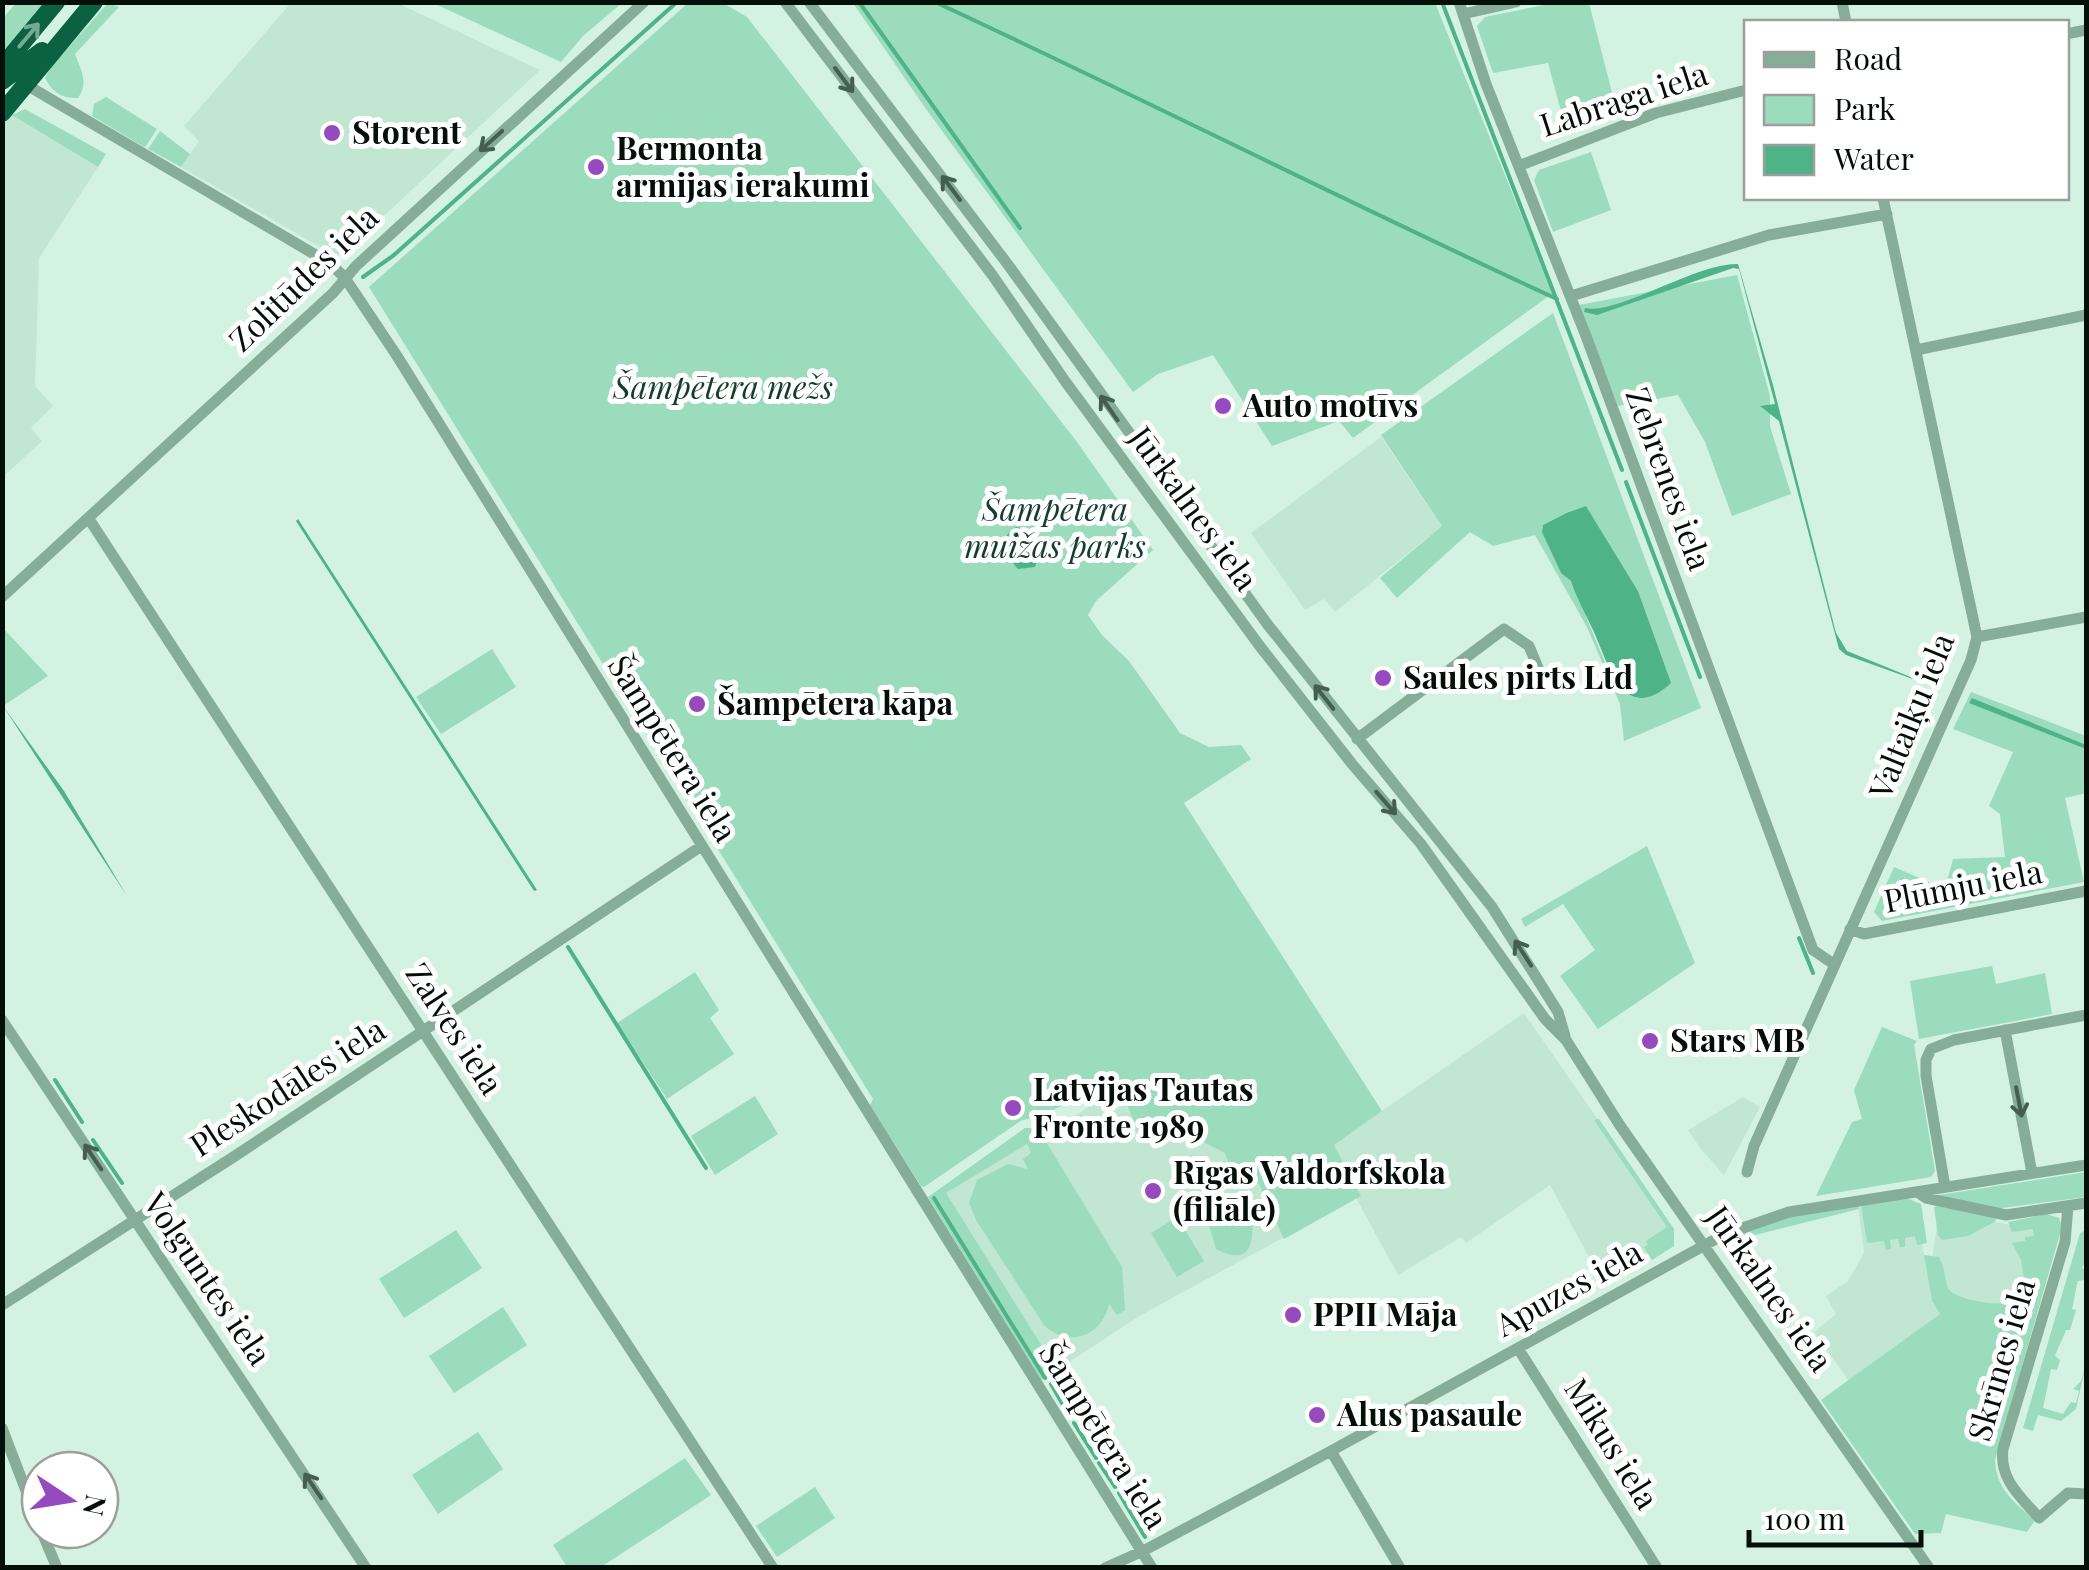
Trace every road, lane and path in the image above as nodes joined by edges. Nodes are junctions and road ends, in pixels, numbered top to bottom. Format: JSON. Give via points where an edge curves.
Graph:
{"nodes":[{"id":1,"x":56,"y":2,"type":"edge"},
{"id":2,"x":94,"y":2,"type":"edge"},
{"id":3,"x":644,"y":2,"type":"edge"},
{"id":4,"x":785,"y":2,"type":"edge"},
{"id":5,"x":810,"y":2,"type":"edge"},
{"id":6,"x":1516,"y":2,"type":"edge"},
{"id":7,"x":1461,"y":8,"type":"edge"},
{"id":8,"x":80,"y":18,"type":"junction"},
{"id":9,"x":2,"y":67,"type":"edge"},
{"id":10,"x":2,"y":81,"type":"edge"},
{"id":11,"x":25,"y":84,"type":"junction"},
{"id":12,"x":1744,"y":91,"type":"edge"},
{"id":13,"x":2,"y":112,"type":"edge"},
{"id":14,"x":1521,"y":166,"type":"junction"},
{"id":15,"x":1884,"y":200,"type":"edge"},
{"id":16,"x":1887,"y":214,"type":"junction"},
{"id":17,"x":345,"y":278,"type":"junction"},
{"id":18,"x":1571,"y":296,"type":"junction"},
{"id":19,"x":2086,"y":315,"type":"edge"},
{"id":20,"x":1916,"y":350,"type":"junction"},
{"id":21,"x":89,"y":519,"type":"junction"},
{"id":22,"x":2,"y":597,"type":"edge"},
{"id":23,"x":2086,"y":618,"type":"edge"},
{"id":24,"x":1977,"y":638,"type":"junction"},
{"id":25,"x":1546,"y":686,"type":"dead end"},
{"id":26,"x":1357,"y":739,"type":"junction"},
{"id":27,"x":700,"y":847,"type":"junction"},
{"id":28,"x":2086,"y":891,"type":"edge"},
{"id":29,"x":1850,"y":930,"type":"junction"},
{"id":30,"x":1835,"y":965,"type":"junction"},
{"id":31,"x":2086,"y":1015,"type":"edge"},
{"id":32,"x":2,"y":1020,"type":"edge"},
{"id":33,"x":2005,"y":1030,"type":"junction"},
{"id":34,"x":424,"y":1032,"type":"junction"},
{"id":35,"x":1566,"y":1040,"type":"junction"},
{"id":36,"x":2086,"y":1165,"type":"edge"},
{"id":37,"x":1747,"y":1172,"type":"dead end"},
{"id":38,"x":2032,"y":1174,"type":"junction"},
{"id":39,"x":1945,"y":1187,"type":"junction"},
{"id":40,"x":1919,"y":1193,"type":"junction"},
{"id":41,"x":2086,"y":1202,"type":"edge"},
{"id":42,"x":2068,"y":1206,"type":"junction"},
{"id":43,"x":136,"y":1221,"type":"junction"},
{"id":44,"x":1704,"y":1244,"type":"junction"},
{"id":45,"x":2,"y":1304,"type":"edge"},
{"id":46,"x":1519,"y":1350,"type":"junction"},
{"id":47,"x":2,"y":1428,"type":"edge"},
{"id":48,"x":1331,"y":1452,"type":"junction"},
{"id":49,"x":20,"y":1476,"type":"edge"},
{"id":50,"x":2086,"y":1494,"type":"edge"},
{"id":51,"x":1143,"y":1551,"type":"junction"},
{"id":52,"x":366,"y":1568,"type":"edge"},
{"id":53,"x":773,"y":1568,"type":"edge"},
{"id":54,"x":1105,"y":1568,"type":"edge"},
{"id":55,"x":1152,"y":1568,"type":"edge"},
{"id":56,"x":1400,"y":1568,"type":"edge"},
{"id":57,"x":1657,"y":1568,"type":"edge"},
{"id":58,"x":1929,"y":1568,"type":"edge"}],
"edges":[{"from":9,"to":1,"type":"highway","one_way":true},
{"from":2,"to":8,"type":"highway"},
{"from":3,"to":17,"type":"street","name":"Zolitūdes iela","one_way":true},
{"from":4,"to":35,"type":"street","name":"Jūrkalnes iela","one_way":true,"via":[[1259,644],[1421,844]]},
{"from":26,"to":5,"type":"street","name":"Jūrkalnes iela","one_way":true},
{"from":6,"to":7,"type":"street"},
{"from":7,"to":14,"type":"street","name":"Zebrenes iela"},
{"from":8,"to":10,"type":"highway"},
{"from":8,"to":11,"type":"highway"},
{"from":11,"to":13,"type":"highway"},
{"from":11,"to":17,"type":"street","name":"Šampētera iela"},
{"from":12,"to":14,"type":"street","name":"Labraga iela","via":[[1656,113]]},
{"from":14,"to":18,"type":"street","name":"Zebrenes iela"},
{"from":15,"to":16,"type":"street","name":"Valtaiķu iela"},
{"from":16,"to":18,"type":"street","via":[[1769,235]]},
{"from":16,"to":20,"type":"street","name":"Valtaiķu iela"},
{"from":17,"to":21,"type":"street","name":"Zolitūdes iela"},
{"from":17,"to":27,"type":"street","name":"Šampētera iela"},
{"from":18,"to":30,"type":"street","name":"Zebrenes iela","via":[[1813,950]]},
{"from":19,"to":20,"type":"street"},
{"from":20,"to":24,"type":"street","name":"Valtaiķu iela"},
{"from":21,"to":22,"type":"street","name":"Zolitūdes iela"},
{"from":21,"to":34,"type":"street","name":"Zalves iela"},
{"from":23,"to":24,"type":"street"},
{"from":24,"to":29,"type":"street","name":"Valtaiķu iela"},
{"from":25,"to":26,"type":"street","via":[[1529,646],[1504,630]]},
{"from":35,"to":26,"type":"street","name":"Jūrkalnes iela","one_way":true,"via":[[1558,1012],[1492,907]]},
{"from":27,"to":34,"type":"street","name":"Pleskodāles iela"},
{"from":27,"to":51,"type":"street","name":"Šampētera iela"},
{"from":28,"to":29,"type":"street","name":"Plūmju iela","via":[[1864,934]]},
{"from":29,"to":30,"type":"street","name":"Valtaiķu iela"},
{"from":30,"to":37,"type":"street","name":"Valtaiķu iela"},
{"from":31,"to":33,"type":"street"},
{"from":43,"to":32,"type":"street","name":"Volguntes iela","one_way":true},
{"from":33,"to":38,"type":"street","one_way":true},
{"from":33,"to":39,"type":"street","via":[[1940,1043],[1926,1060]]},
{"from":34,"to":43,"type":"street","name":"Pleskodāles iela"},
{"from":34,"to":53,"type":"street","name":"Zalves iela"},
{"from":35,"to":44,"type":"street","name":"Jūrkalnes iela"},
{"from":36,"to":38,"type":"street","name":"Apuzes iela"},
{"from":38,"to":39,"type":"street","name":"Apuzes iela"},
{"from":39,"to":40,"type":"street","name":"Apuzes iela"},
{"from":40,"to":42,"type":"street","name":"Apuzes iela","via":[[2006,1215]]},
{"from":40,"to":44,"type":"street","name":"Apuzes iela","via":[[1789,1212]]},
{"from":41,"to":42,"type":"street","name":"Apuzes iela"},
{"from":42,"to":50,"type":"street","name":"Skrīnes iela","via":[[2069,1225],[2002,1460],[2006,1478],[2039,1518],[2068,1494]]},
{"from":43,"to":45,"type":"street","name":"Pleskodāles iela"},
{"from":52,"to":43,"type":"street","name":"Volguntes iela","one_way":true},
{"from":44,"to":46,"type":"street","name":"Apuzes iela"},
{"from":44,"to":58,"type":"street","name":"Jūrkalnes iela"},
{"from":46,"to":48,"type":"street","name":"Apuzes iela"},
{"from":46,"to":57,"type":"street","name":"Mikus iela"},
{"from":47,"to":49,"type":"street"},
{"from":48,"to":51,"type":"street","name":"Apuzes iela"},
{"from":48,"to":56,"type":"street"},
{"from":51,"to":54,"type":"street","name":"Apuzes iela"},
{"from":51,"to":55,"type":"street","name":"Šampētera iela"}]}
